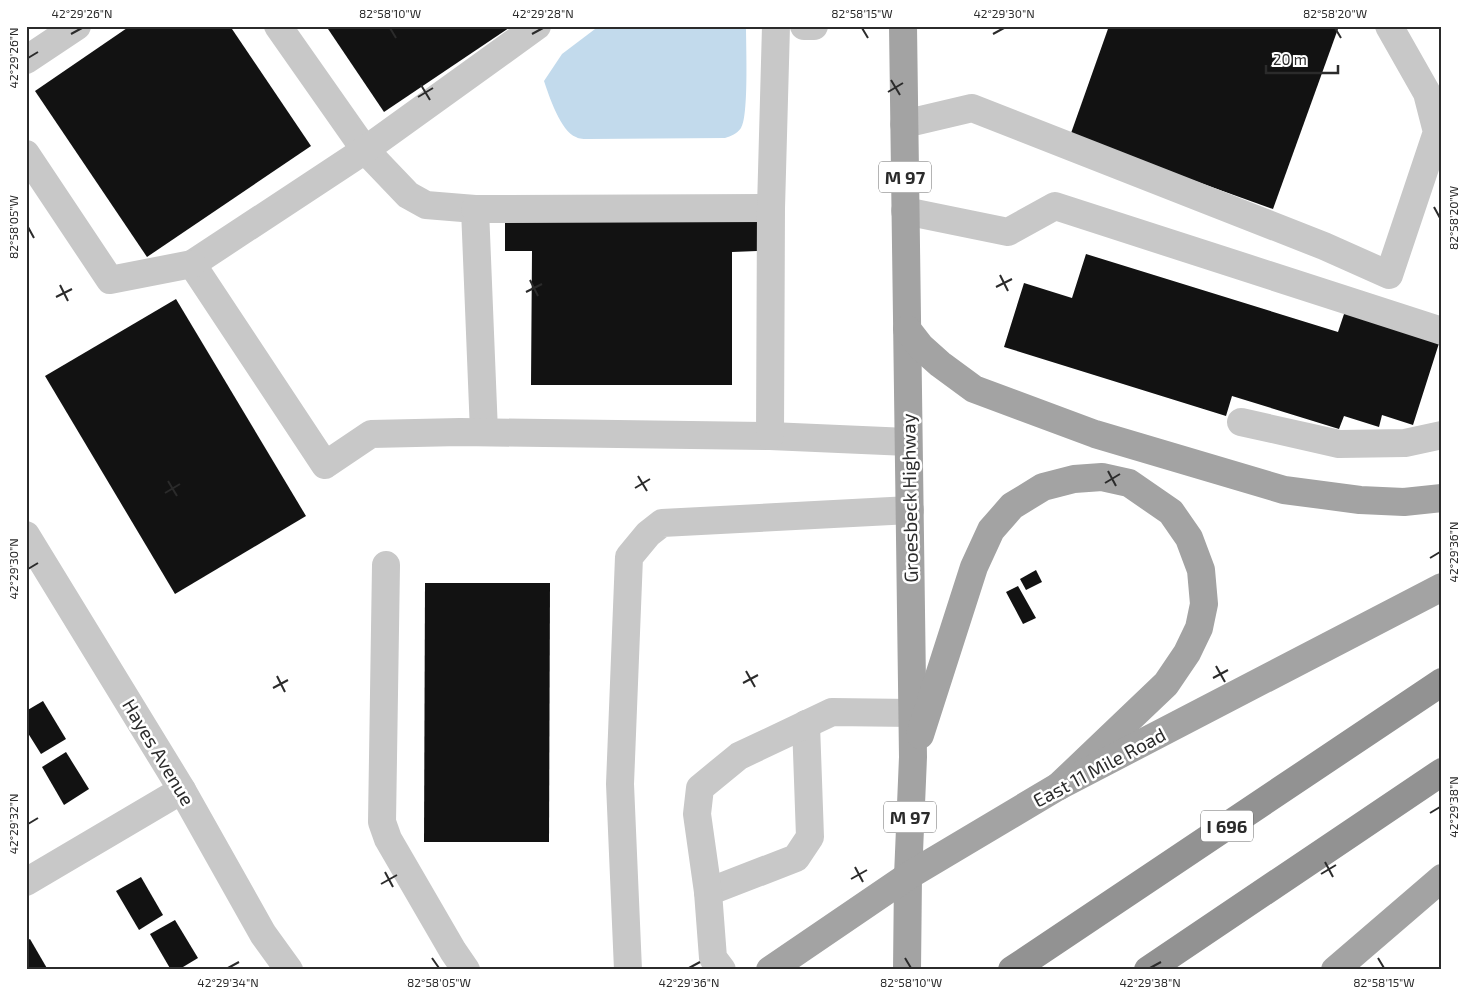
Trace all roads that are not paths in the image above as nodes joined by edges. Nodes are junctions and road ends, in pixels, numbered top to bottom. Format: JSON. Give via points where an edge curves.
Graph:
{"nodes":[{"id":1,"x":77,"y":26,"type":"edge"},
{"id":2,"x":278,"y":26,"type":"edge"},
{"id":3,"x":537,"y":26,"type":"edge"},
{"id":4,"x":776,"y":26,"type":"edge"},
{"id":5,"x":804,"y":26,"type":"edge"},
{"id":6,"x":814,"y":26,"type":"edge"},
{"id":7,"x":903,"y":26,"type":"edge"},
{"id":8,"x":1389,"y":26,"type":"edge"},
{"id":9,"x":26,"y":60,"type":"edge"},
{"id":10,"x":904,"y":124,"type":"junction"},
{"id":11,"x":365,"y":150,"type":"junction"},
{"id":12,"x":26,"y":154,"type":"edge"},
{"id":13,"x":771,"y":208,"type":"junction"},
{"id":14,"x":475,"y":209,"type":"junction"},
{"id":15,"x":905,"y":211,"type":"junction"},
{"id":16,"x":192,"y":264,"type":"junction"},
{"id":17,"x":908,"y":329,"type":"junction"},
{"id":18,"x":1442,"y":331,"type":"edge"},
{"id":19,"x":1240,"y":422,"type":"dead end"},
{"id":20,"x":484,"y":432,"type":"junction"},
{"id":21,"x":1442,"y":435,"type":"edge"},
{"id":22,"x":770,"y":436,"type":"junction"},
{"id":23,"x":908,"y":442,"type":"junction"},
{"id":24,"x":1442,"y":498,"type":"edge"},
{"id":25,"x":910,"y":510,"type":"junction"},
{"id":26,"x":26,"y":535,"type":"edge"},
{"id":27,"x":386,"y":565,"type":"dead end"},
{"id":28,"x":1442,"y":587,"type":"edge"},
{"id":29,"x":1442,"y":682,"type":"edge"},
{"id":30,"x":912,"y":712,"type":"junction"},
{"id":31,"x":806,"y":724,"type":"junction"},
{"id":32,"x":913,"y":757,"type":"junction"},
{"id":33,"x":1442,"y":772,"type":"edge"},
{"id":34,"x":1059,"y":786,"type":"junction"},
{"id":35,"x":182,"y":790,"type":"junction"},
{"id":36,"x":908,"y":876,"type":"junction"},
{"id":37,"x":1442,"y":878,"type":"edge"},
{"id":38,"x":26,"y":882,"type":"edge"},
{"id":39,"x":708,"y":892,"type":"junction"},
{"id":40,"x":907,"y":961,"type":"edge"},
{"id":41,"x":289,"y":970,"type":"edge"},
{"id":42,"x":466,"y":970,"type":"edge"},
{"id":43,"x":628,"y":970,"type":"edge"},
{"id":44,"x":722,"y":970,"type":"edge"},
{"id":45,"x":770,"y":970,"type":"edge"},
{"id":46,"x":1012,"y":970,"type":"edge"},
{"id":47,"x":1148,"y":970,"type":"edge"},
{"id":48,"x":1336,"y":970,"type":"edge"}],
"edges":[{"from":1,"to":9,"type":"street"},
{"from":2,"to":11,"type":"street"},
{"from":3,"to":11,"type":"street"},
{"from":4,"to":13,"type":"street"},
{"from":5,"to":6,"type":"street"},
{"from":7,"to":10,"type":"main road","name":"Groesbeck Highway","number":"M 97"},
{"from":8,"to":10,"type":"street","via":[[1427,93],[1437,132],[1389,275],[1324,246],[972,108]]},
{"from":10,"to":15,"type":"main road","name":"Groesbeck Highway","number":"M 97"},
{"from":11,"to":14,"type":"street","via":[[408,195],[426,205]]},
{"from":11,"to":16,"type":"street"},
{"from":12,"to":16,"type":"street","via":[[110,280]]},
{"from":13,"to":14,"type":"street"},
{"from":13,"to":22,"type":"street"},
{"from":14,"to":20,"type":"street"},
{"from":15,"to":17,"type":"main road","name":"Groesbeck Highway","number":"M 97"},
{"from":15,"to":18,"type":"street","via":[[1008,232],[1055,206]]},
{"from":16,"to":20,"type":"street","via":[[324,466],[371,434]]},
{"from":17,"to":23,"type":"main road","name":"Groesbeck Highway","number":"M 97"},
{"from":17,"to":24,"type":"main road","via":[[940,364],[974,389],[1095,434],[1284,490],[1360,500],[1404,502]]},
{"from":19,"to":21,"type":"street","via":[[1339,444],[1405,443]]},
{"from":20,"to":22,"type":"street"},
{"from":22,"to":23,"type":"street"},
{"from":23,"to":25,"type":"main road","name":"Groesbeck Highway","number":"M 97"},
{"from":25,"to":30,"type":"main road","name":"Groesbeck Highway","number":"M 97"},
{"from":25,"to":43,"type":"street","via":[[662,523],[629,557],[620,784]]},
{"from":26,"to":35,"type":"street","name":"Hayes Avenue"},
{"from":27,"to":42,"type":"street","via":[[382,822],[388,839]]},
{"from":28,"to":34,"type":"main road","name":"East 11 Mile Road"},
{"from":29,"to":46,"type":"highway","number":"I 696"},
{"from":30,"to":31,"type":"street","via":[[832,712]]},
{"from":30,"to":32,"type":"main road","name":"Groesbeck Highway","number":"M 97"},
{"from":31,"to":39,"type":"street","via":[[739,756],[700,788],[697,814]]},
{"from":31,"to":39,"type":"street","via":[[810,838],[796,858]]},
{"from":32,"to":34,"type":"main road","via":[[974,567],[991,530],[1012,506],[1043,487],[1074,479],[1102,477],[1129,483],[1171,512],[1189,538],[1201,570],[1204,604],[1199,628],[1166,684]]},
{"from":32,"to":36,"type":"main road","name":"Groesbeck Highway","number":"M 97"},
{"from":33,"to":47,"type":"highway"},
{"from":34,"to":36,"type":"main road","name":"East 11 Mile Road"},
{"from":35,"to":38,"type":"street"},
{"from":35,"to":41,"type":"street","name":"Hayes Avenue","via":[[263,934]]},
{"from":36,"to":40,"type":"main road","name":"Groesbeck Highway","number":"M 97"},
{"from":36,"to":45,"type":"main road","name":"East 11 Mile Road"},
{"from":37,"to":48,"type":"main road"},
{"from":39,"to":44,"type":"street","via":[[713,958]]}]}
